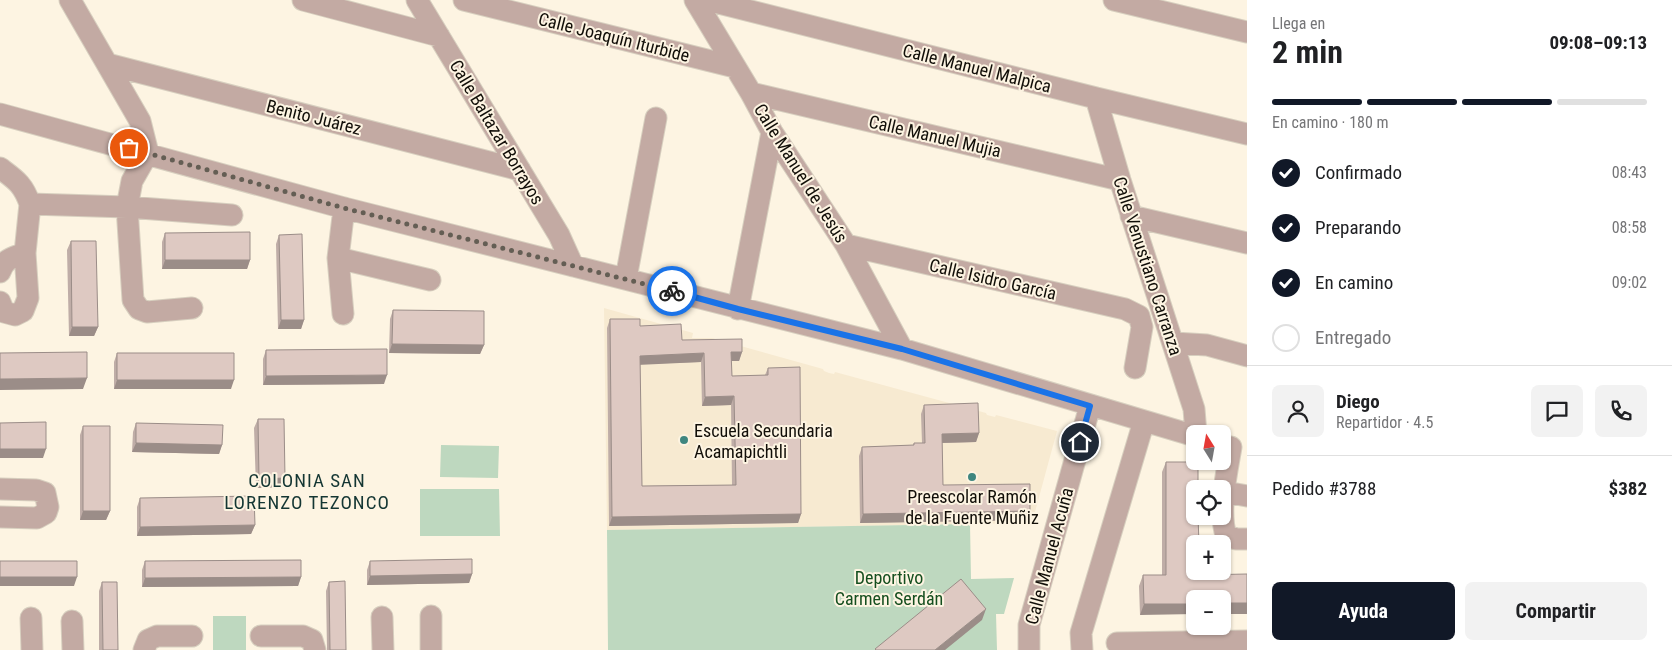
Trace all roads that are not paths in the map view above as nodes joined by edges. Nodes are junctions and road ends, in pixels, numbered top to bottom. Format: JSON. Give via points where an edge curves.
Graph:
{"nodes":[{"id":1,"x":70,"y":0,"type":"edge"},
{"id":2,"x":303,"y":0,"type":"edge"},
{"id":3,"x":417,"y":0,"type":"edge"},
{"id":4,"x":464,"y":0,"type":"edge"},
{"id":5,"x":695,"y":0,"type":"edge"},
{"id":6,"x":707,"y":0,"type":"edge"},
{"id":7,"x":1114,"y":0,"type":"edge"},
{"id":8,"x":1247,"y":32,"type":"edge"},
{"id":9,"x":439,"y":36,"type":"junction"},
{"id":10,"x":107,"y":64,"type":"junction"},
{"id":11,"x":735,"y":67,"type":"junction"},
{"id":12,"x":751,"y":93,"type":"junction"},
{"id":13,"x":1096,"y":98,"type":"junction"},
{"id":14,"x":0,"y":114,"type":"edge"},
{"id":15,"x":656,"y":118,"type":"dead end"},
{"id":16,"x":772,"y":132,"type":"junction"},
{"id":17,"x":1247,"y":134,"type":"edge"},
{"id":18,"x":148,"y":153,"type":"junction"},
{"id":19,"x":0,"y":168,"type":"edge"},
{"id":20,"x":520,"y":170,"type":"junction"},
{"id":21,"x":1120,"y":180,"type":"junction"},
{"id":22,"x":30,"y":204,"type":"junction"},
{"id":23,"x":127,"y":207,"type":"junction"},
{"id":24,"x":344,"y":208,"type":"junction"},
{"id":25,"x":232,"y":215,"type":"dead end"},
{"id":26,"x":1131,"y":216,"type":"junction"},
{"id":27,"x":1247,"y":243,"type":"edge"},
{"id":28,"x":846,"y":245,"type":"junction"},
{"id":29,"x":25,"y":253,"type":"junction"},
{"id":30,"x":338,"y":258,"type":"junction"},
{"id":31,"x":573,"y":266,"type":"junction"},
{"id":32,"x":0,"y":272,"type":"edge"},
{"id":33,"x":626,"y":278,"type":"junction"},
{"id":34,"x":430,"y":280,"type":"dead end"},
{"id":35,"x":0,"y":302,"type":"edge"},
{"id":36,"x":192,"y":308,"type":"dead end"},
{"id":37,"x":738,"y":309,"type":"junction"},
{"id":38,"x":343,"y":314,"type":"dead end"},
{"id":39,"x":1174,"y":343,"type":"junction"},
{"id":40,"x":902,"y":349,"type":"junction"},
{"id":41,"x":1247,"y":356,"type":"edge"},
{"id":42,"x":1135,"y":368,"type":"dead end"},
{"id":43,"x":1090,"y":406,"type":"junction"},
{"id":44,"x":1144,"y":421,"type":"junction"},
{"id":45,"x":1195,"y":425,"type":"edge"},
{"id":46,"x":1186,"y":432,"type":"edge"},
{"id":47,"x":1234,"y":447,"type":"edge"},
{"id":48,"x":1227,"y":480,"type":"edge"},
{"id":49,"x":0,"y":489,"type":"edge"},
{"id":50,"x":1231,"y":493,"type":"edge"},
{"id":51,"x":1247,"y":496,"type":"edge"},
{"id":52,"x":0,"y":517,"type":"edge"},
{"id":53,"x":1223,"y":525,"type":"edge"},
{"id":54,"x":1247,"y":539,"type":"edge"},
{"id":55,"x":432,"y":616,"type":"dead end"},
{"id":56,"x":382,"y":617,"type":"dead end"},
{"id":57,"x":31,"y":618,"type":"dead end"},
{"id":58,"x":72,"y":621,"type":"dead end"},
{"id":59,"x":192,"y":636,"type":"dead end"},
{"id":60,"x":261,"y":636,"type":"dead end"},
{"id":61,"x":1247,"y":641,"type":"edge"},
{"id":62,"x":1117,"y":642,"type":"dead end"},
{"id":63,"x":32,"y":650,"type":"edge"},
{"id":64,"x":73,"y":650,"type":"edge"},
{"id":65,"x":144,"y":650,"type":"edge"},
{"id":66,"x":316,"y":650,"type":"edge"},
{"id":67,"x":383,"y":650,"type":"edge"},
{"id":68,"x":431,"y":650,"type":"edge"},
{"id":69,"x":1029,"y":650,"type":"edge"},
{"id":70,"x":1082,"y":650,"type":"edge"}],
"edges":[{"from":1,"to":10,"type":"street"},
{"from":2,"to":9,"type":"street"},
{"from":3,"to":9,"type":"street","name":"Calle Baltazar Borrayos"},
{"from":4,"to":11,"type":"street","name":"Calle Joaquín Iturbide"},
{"from":5,"to":11,"type":"street","name":"Calle Manuel de Jesús"},
{"from":6,"to":13,"type":"street","name":"Calle Manuel Malpica"},
{"from":7,"to":8,"type":"street"},
{"from":9,"to":20,"type":"street","name":"Calle Baltazar Borrayos"},
{"from":10,"to":18,"type":"street","via":[[140,121]]},
{"from":10,"to":20,"type":"street","name":"Benito Juárez"},
{"from":11,"to":12,"type":"street","name":"Calle Manuel de Jesús"},
{"from":12,"to":16,"type":"street","name":"Calle Manuel de Jesús"},
{"from":12,"to":21,"type":"street","name":"Calle Manuel Mujia"},
{"from":13,"to":17,"type":"street","name":"Calle Manuel Malpica"},
{"from":13,"to":21,"type":"street","name":"Calle Venustiano Carranza"},
{"from":14,"to":18,"type":"street"},
{"from":15,"to":33,"type":"street"},
{"from":16,"to":28,"type":"street","name":"Calle Manuel de Jesús"},
{"from":16,"to":37,"type":"street"},
{"from":18,"to":23,"type":"street","via":[[132,181]]},
{"from":18,"to":24,"type":"street"},
{"from":19,"to":22,"type":"street","via":[[20,182]]},
{"from":20,"to":31,"type":"street","name":"Calle Baltazar Borrayos","via":[[559,235]]},
{"from":21,"to":26,"type":"street","name":"Calle Venustiano Carranza"},
{"from":22,"to":23,"type":"street"},
{"from":22,"to":29,"type":"street"},
{"from":23,"to":25,"type":"street"},
{"from":23,"to":36,"type":"street","via":[[133,300],[139,309],[147,312]]},
{"from":24,"to":30,"type":"street"},
{"from":24,"to":31,"type":"street"},
{"from":26,"to":27,"type":"street"},
{"from":26,"to":39,"type":"street","name":"Calle Venustiano Carranza"},
{"from":28,"to":40,"type":"street","name":"Calle Manuel de Jesús"},
{"from":28,"to":42,"type":"street","name":"Calle Isidro García","via":[[1125,309],[1139,316],[1142,328]]},
{"from":29,"to":32,"type":"street","via":[[3,263]]},
{"from":29,"to":35,"type":"street","via":[[28,298],[23,311],[15,315],[4,312]]},
{"from":30,"to":34,"type":"street"},
{"from":30,"to":38,"type":"street"},
{"from":31,"to":33,"type":"street"},
{"from":33,"to":37,"type":"street"},
{"from":37,"to":40,"type":"street"},
{"from":39,"to":41,"type":"street","via":[[1208,345]]},
{"from":39,"to":45,"type":"street","name":"Calle Venustiano Carranza","via":[[1194,409]]},
{"from":40,"to":43,"type":"street"},
{"from":43,"to":44,"type":"street"},
{"from":43,"to":69,"type":"street","name":"Calle Manuel Acuña","via":[[1029,625]]},
{"from":44,"to":46,"type":"street"},
{"from":44,"to":70,"type":"street","via":[[1081,633]]},
{"from":47,"to":48,"type":"street"},
{"from":49,"to":52,"type":"street","via":[[36,490],[45,494],[48,507],[46,513],[37,518]]},
{"from":50,"to":51,"type":"street"},
{"from":53,"to":54,"type":"street","via":[[1226,535]]},
{"from":55,"to":68,"type":"street"},
{"from":56,"to":67,"type":"street"},
{"from":57,"to":63,"type":"street"},
{"from":58,"to":64,"type":"street"},
{"from":59,"to":65,"type":"street","via":[[156,636],[148,640]]},
{"from":60,"to":66,"type":"street","via":[[303,636],[312,640]]},
{"from":61,"to":62,"type":"street"}]}
